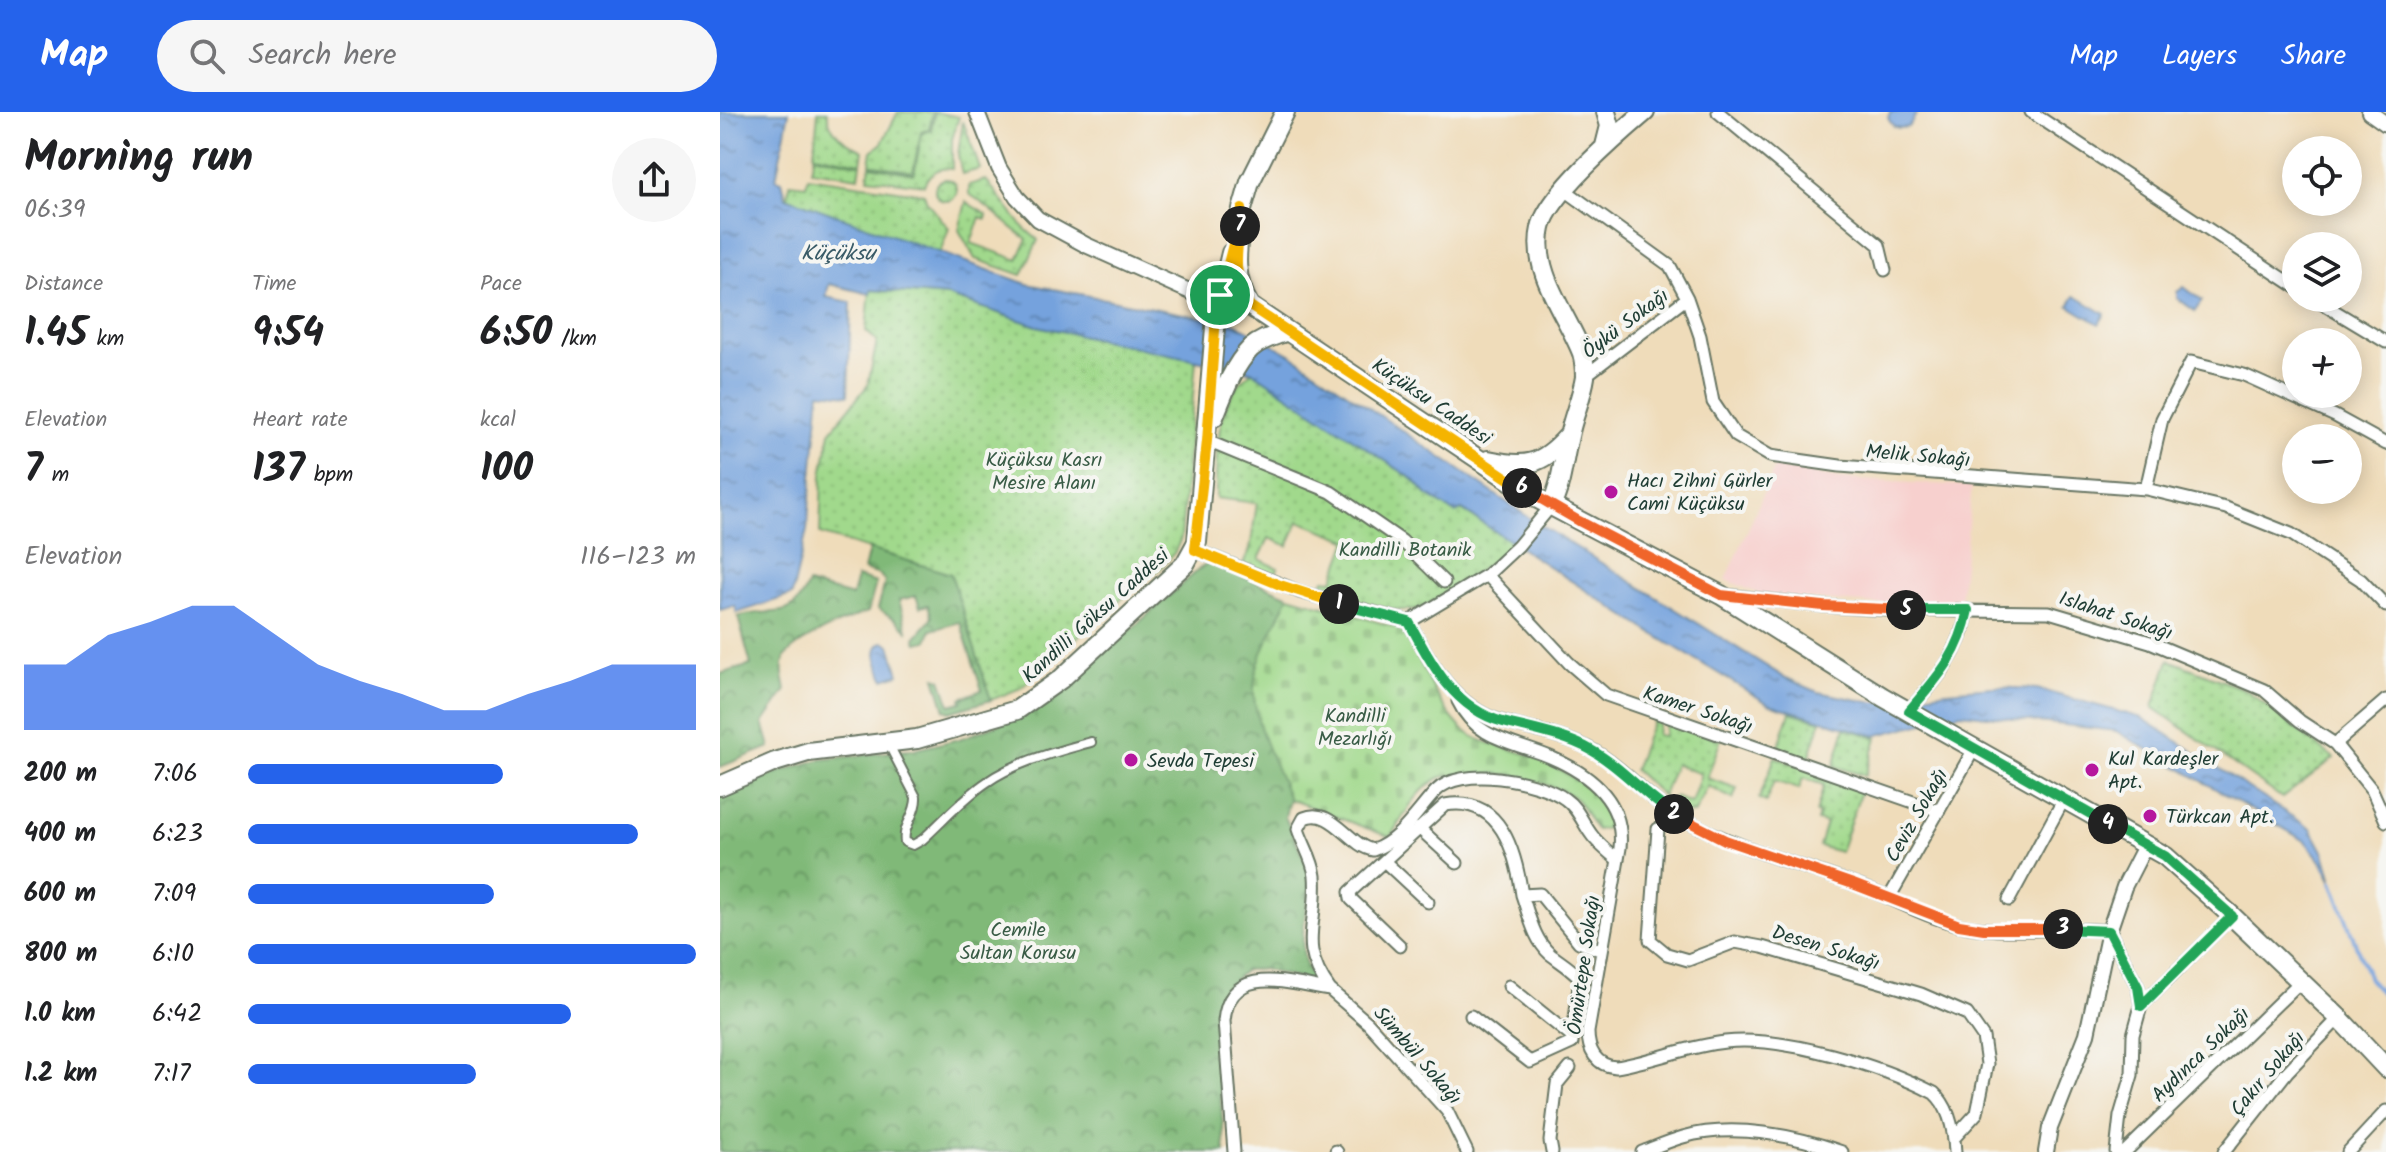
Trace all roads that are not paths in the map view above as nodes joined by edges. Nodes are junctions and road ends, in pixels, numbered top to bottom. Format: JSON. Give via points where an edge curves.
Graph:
{"nodes":[{"id":1,"x":977,"y":112,"type":"edge"},
{"id":2,"x":1285,"y":112,"type":"edge"},
{"id":3,"x":1606,"y":112,"type":"edge"},
{"id":4,"x":1645,"y":112,"type":"edge"},
{"id":5,"x":1718,"y":112,"type":"edge"},
{"id":6,"x":2031,"y":112,"type":"edge"},
{"id":7,"x":2369,"y":112,"type":"edge"},
{"id":8,"x":2386,"y":124,"type":"edge"},
{"id":9,"x":1605,"y":146,"type":"junction"},
{"id":10,"x":1565,"y":190,"type":"junction"},
{"id":11,"x":1242,"y":209,"type":"junction"},
{"id":12,"x":1885,"y":270,"type":"dead end"},
{"id":13,"x":2282,"y":278,"type":"edge"},
{"id":14,"x":1213,"y":296,"type":"junction"},
{"id":15,"x":1687,"y":298,"type":"junction"},
{"id":16,"x":2336,"y":312,"type":"edge"},
{"id":17,"x":1287,"y":331,"type":"junction"},
{"id":18,"x":2386,"y":342,"type":"edge"},
{"id":19,"x":1585,"y":376,"type":"junction"},
{"id":20,"x":1569,"y":435,"type":"junction"},
{"id":21,"x":1207,"y":436,"type":"junction"},
{"id":22,"x":2386,"y":444,"type":"edge"},
{"id":23,"x":1476,"y":457,"type":"junction"},
{"id":24,"x":2146,"y":489,"type":"junction"},
{"id":25,"x":1550,"y":505,"type":"junction"},
{"id":26,"x":1195,"y":550,"type":"junction"},
{"id":27,"x":1487,"y":575,"type":"junction"},
{"id":28,"x":1444,"y":582,"type":"dead end"},
{"id":29,"x":1721,"y":595,"type":"junction"},
{"id":30,"x":2386,"y":606,"type":"edge"},
{"id":31,"x":1968,"y":610,"type":"junction"},
{"id":32,"x":1409,"y":622,"type":"junction"},
{"id":33,"x":1455,"y":694,"type":"junction"},
{"id":34,"x":2386,"y":700,"type":"edge"},
{"id":35,"x":1909,"y":711,"type":"junction"},
{"id":36,"x":1091,"y":742,"type":"dead end"},
{"id":37,"x":888,"y":743,"type":"junction"},
{"id":38,"x":2335,"y":744,"type":"junction"},
{"id":39,"x":1974,"y":749,"type":"junction"},
{"id":40,"x":720,"y":786,"type":"edge"},
{"id":41,"x":2064,"y":799,"type":"junction"},
{"id":42,"x":1939,"y":811,"type":"junction"},
{"id":43,"x":2386,"y":821,"type":"edge"},
{"id":44,"x":1419,"y":828,"type":"junction"},
{"id":45,"x":1658,"y":829,"type":"dead end"},
{"id":46,"x":2145,"y":846,"type":"junction"},
{"id":47,"x":1618,"y":860,"type":"junction"},
{"id":48,"x":1384,"y":861,"type":"junction"},
{"id":49,"x":1457,"y":863,"type":"dead end"},
{"id":50,"x":1522,"y":895,"type":"junction"},
{"id":51,"x":1889,"y":898,"type":"junction"},
{"id":52,"x":2009,"y":900,"type":"dead end"},
{"id":53,"x":1428,"y":902,"type":"dead end"},
{"id":54,"x":2232,"y":916,"type":"junction"},
{"id":55,"x":2109,"y":931,"type":"junction"},
{"id":56,"x":1400,"y":946,"type":"dead end"},
{"id":57,"x":1600,"y":950,"type":"junction"},
{"id":58,"x":2300,"y":982,"type":"junction"},
{"id":59,"x":1509,"y":986,"type":"dead end"},
{"id":60,"x":1330,"y":990,"type":"junction"},
{"id":61,"x":2141,"y":1006,"type":"junction"},
{"id":62,"x":1471,"y":1016,"type":"dead end"},
{"id":63,"x":2339,"y":1018,"type":"junction"},
{"id":64,"x":1572,"y":1037,"type":"junction"},
{"id":65,"x":1570,"y":1068,"type":"dead end"},
{"id":66,"x":2386,"y":1068,"type":"edge"},
{"id":67,"x":2386,"y":1111,"type":"edge"},
{"id":68,"x":1954,"y":1138,"type":"junction"},
{"id":69,"x":1234,"y":1152,"type":"edge"},
{"id":70,"x":1467,"y":1152,"type":"edge"},
{"id":71,"x":1552,"y":1152,"type":"edge"},
{"id":72,"x":1642,"y":1152,"type":"edge"},
{"id":73,"x":1842,"y":1152,"type":"edge"},
{"id":74,"x":1955,"y":1152,"type":"edge"},
{"id":75,"x":2046,"y":1152,"type":"edge"},
{"id":76,"x":2116,"y":1152,"type":"edge"},
{"id":77,"x":2125,"y":1152,"type":"edge"},
{"id":78,"x":2224,"y":1152,"type":"edge"},
{"id":79,"x":2348,"y":1152,"type":"edge"}],
"edges":[{"from":1,"to":14,"type":"street","via":[[999,168],[1038,219],[1086,245]]},
{"from":2,"to":11,"type":"main road"},
{"from":3,"to":9,"type":"main road","via":[[1610,126]]},
{"from":4,"to":9,"type":"main road"},
{"from":5,"to":12,"type":"street","via":[[1879,245]]},
{"from":6,"to":13,"type":"street"},
{"from":7,"to":8,"type":"street"},
{"from":9,"to":10,"type":"main road"},
{"from":10,"to":15,"type":"street","name":"Melik Sokağı","via":[[1670,266]]},
{"from":10,"to":19,"type":"main road","via":[[1541,226],[1539,254],[1583,356]]},
{"from":11,"to":14,"type":"main road","name":"Kandilli Göksu Caddesi"},
{"from":11,"to":17,"type":"main road","name":"Küçüksu Caddesi","via":[[1237,256],[1242,294],[1250,306]]},
{"from":14,"to":21,"type":"main road","name":"Kandilli Göksu Caddesi"},
{"from":15,"to":19,"type":"street","name":"Öykü Sokağı"},
{"from":15,"to":24,"type":"street","name":"Melik Sokağı","via":[[1713,402],[1736,436],[1770,456]]},
{"from":16,"to":18,"type":"street"},
{"from":17,"to":21,"type":"main road","name":"Kandilli Göksu Caddesi","via":[[1250,349],[1229,380]]},
{"from":17,"to":23,"type":"main road","name":"Küçüksu Caddesi"},
{"from":19,"to":20,"type":"main road"},
{"from":20,"to":23,"type":"main road","via":[[1537,462],[1516,466]]},
{"from":20,"to":25,"type":"main road"},
{"from":21,"to":26,"type":"main road","name":"Kandilli Göksu Caddesi"},
{"from":21,"to":28,"type":"street","via":[[1331,492],[1402,541]]},
{"from":22,"to":24,"type":"street","via":[[2244,375],[2191,362],[2162,419]]},
{"from":23,"to":25,"type":"main road","name":"Küçüksu Caddesi"},
{"from":24,"to":30,"type":"street","name":"Melik Sokağı","via":[[2226,508],[2291,534],[2361,580]]},
{"from":25,"to":27,"type":"street"},
{"from":25,"to":29,"type":"main road","via":[[1562,504],[1575,519]]},
{"from":26,"to":32,"type":"street","via":[[1300,592]]},
{"from":26,"to":37,"type":"main road","name":"Kandilli Göksu Caddesi","via":[[1030,703],[990,719]]},
{"from":27,"to":32,"type":"street"},
{"from":27,"to":42,"type":"street","name":"Kamer Sokağı","via":[[1578,672],[1613,699]]},
{"from":29,"to":31,"type":"street","name":"Islahat Sokağı","via":[[1845,608]]},
{"from":29,"to":35,"type":"main road"},
{"from":31,"to":35,"type":"street","via":[[1950,662]]},
{"from":31,"to":38,"type":"street","name":"Islahat Sokağı","via":[[2049,612],[2150,642],[2264,690]]},
{"from":32,"to":33,"type":"street","name":"Ömürtepe Sokağı"},
{"from":33,"to":47,"type":"street","name":"Ömürtepe Sokağı","via":[[1484,732],[1557,761],[1602,791],[1620,820]]},
{"from":33,"to":51,"type":"street","via":[[1483,714],[1595,752],[1668,810],[1725,840]]},
{"from":34,"to":38,"type":"street"},
{"from":35,"to":39,"type":"main road"},
{"from":36,"to":37,"type":"street","via":[[995,776],[913,845],[905,842],[904,834],[916,797]]},
{"from":37,"to":40,"type":"main road","name":"Kandilli Göksu Caddesi","via":[[808,752]]},
{"from":38,"to":43,"type":"street","name":"Islahat Sokağı","via":[[2372,790]]},
{"from":39,"to":41,"type":"main road"},
{"from":39,"to":42,"type":"street","name":"Ceviz Sokağı"},
{"from":41,"to":46,"type":"main road"},
{"from":41,"to":52,"type":"street"},
{"from":42,"to":51,"type":"street","name":"Ceviz Sokağı"},
{"from":44,"to":48,"type":"street"},
{"from":44,"to":49,"type":"street"},
{"from":44,"to":50,"type":"street","via":[[1445,805],[1476,808],[1502,826],[1517,863]]},
{"from":45,"to":68,"type":"street","name":"Desen Sokağı","via":[[1650,940],[1667,954],[1688,960],[1735,942],[1762,947],[1921,994],[1967,1014],[1983,1037],[1987,1064],[1977,1113]]},
{"from":46,"to":54,"type":"main road","via":[[2182,869]]},
{"from":46,"to":55,"type":"street"},
{"from":47,"to":57,"type":"street","name":"Ömürtepe Sokağı"},
{"from":47,"to":60,"type":"street","via":[[1565,799],[1503,778],[1444,784],[1389,842],[1373,850],[1325,818],[1308,816],[1298,829],[1315,874],[1310,948]]},
{"from":48,"to":53,"type":"street"},
{"from":48,"to":56,"type":"street","via":[[1350,892],[1351,899]]},
{"from":50,"to":57,"type":"street","via":[[1540,894],[1579,942]]},
{"from":50,"to":64,"type":"street","via":[[1537,938],[1580,978]]},
{"from":51,"to":55,"type":"street","via":[[1969,927]]},
{"from":54,"to":58,"type":"main road"},
{"from":54,"to":61,"type":"street"},
{"from":55,"to":61,"type":"street","via":[[2138,987]]},
{"from":55,"to":75,"type":"street","via":[[2087,1034],[2050,1128]]},
{"from":57,"to":68,"type":"street","name":"Ömürtepe Sokağı","via":[[1588,1040],[1602,1063],[1624,1066],[1733,1041],[1796,1048],[1874,1069],[1934,1093],[1944,1105]]},
{"from":58,"to":63,"type":"main road"},
{"from":58,"to":77,"type":"street","name":"Aydınca Sokağı"},
{"from":59,"to":64,"type":"street"},
{"from":60,"to":69,"type":"street","via":[[1252,981],[1228,999],[1224,1021]]},
{"from":60,"to":70,"type":"street","name":"Sümbül Sokağı","via":[[1368,1023],[1447,1111]]},
{"from":61,"to":76,"type":"street"},
{"from":62,"to":64,"type":"street","via":[[1530,1062],[1572,1043]]},
{"from":63,"to":66,"type":"main road"},
{"from":63,"to":78,"type":"street","name":"Çakır Sokağı","via":[[2287,1072]]},
{"from":65,"to":71,"type":"street","via":[[1557,1084]]},
{"from":67,"to":79,"type":"street"},
{"from":68,"to":74,"type":"street","name":"Ömürtepe Sokağı"},
{"from":72,"to":73,"type":"street","via":[[1685,1136],[1735,1132],[1780,1134]]}]}
